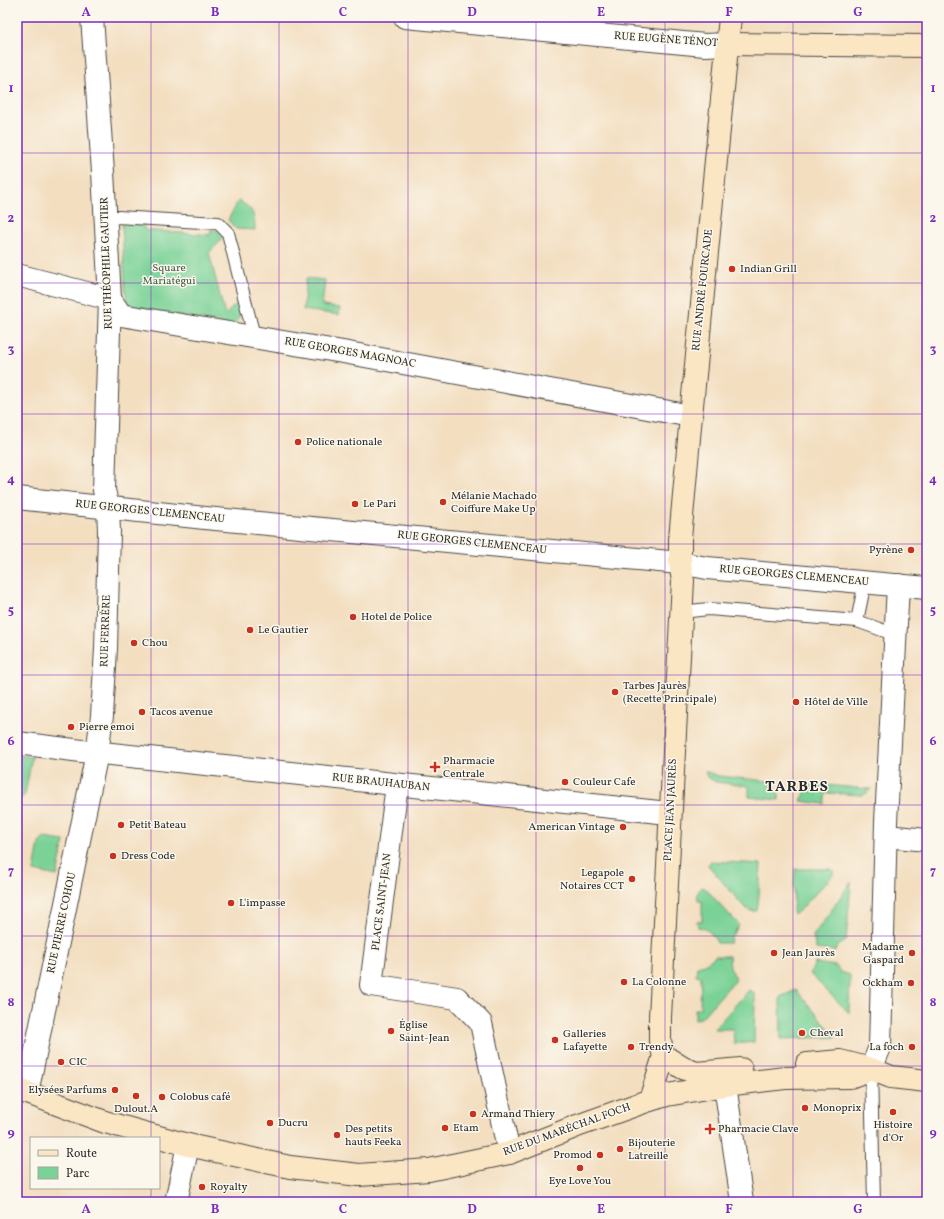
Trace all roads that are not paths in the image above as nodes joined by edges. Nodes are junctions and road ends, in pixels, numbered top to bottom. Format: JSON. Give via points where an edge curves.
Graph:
{"nodes":[{"id":1,"x":92,"y":17,"type":"edge"},
{"id":2,"x":405,"y":17,"type":"edge"},
{"id":3,"x":730,"y":17,"type":"edge"},
{"id":4,"x":727,"y":44,"type":"junction"},
{"id":5,"x":927,"y":46,"type":"edge"},
{"id":6,"x":106,"y":218,"type":"junction"},
{"id":7,"x":17,"y":275,"type":"edge"},
{"id":8,"x":110,"y":299,"type":"junction"},
{"id":9,"x":254,"y":336,"type":"junction"},
{"id":10,"x":691,"y":416,"type":"junction"},
{"id":11,"x":17,"y":498,"type":"edge"},
{"id":12,"x":108,"y":508,"type":"junction"},
{"id":13,"x":680,"y":563,"type":"junction"},
{"id":14,"x":865,"y":582,"type":"junction"},
{"id":15,"x":898,"y":585,"type":"junction"},
{"id":16,"x":927,"y":588,"type":"edge"},
{"id":17,"x":681,"y":612,"type":"junction"},
{"id":18,"x":857,"y":621,"type":"junction"},
{"id":19,"x":896,"y":635,"type":"junction"},
{"id":20,"x":17,"y":743,"type":"edge"},
{"id":21,"x":96,"y":753,"type":"junction"},
{"id":22,"x":397,"y":785,"type":"junction"},
{"id":23,"x":659,"y":812,"type":"dead end"},
{"id":24,"x":886,"y":836,"type":"junction"},
{"id":25,"x":927,"y":840,"type":"edge"},
{"id":26,"x":664,"y":1056,"type":"junction"},
{"id":27,"x":871,"y":1069,"type":"junction"},
{"id":28,"x":927,"y":1081,"type":"edge"},
{"id":29,"x":725,"y":1085,"type":"junction"},
{"id":30,"x":22,"y":1091,"type":"edge"},
{"id":31,"x":650,"y":1100,"type":"junction"},
{"id":32,"x":157,"y":1137,"type":"edge"},
{"id":33,"x":160,"y":1138,"type":"edge"},
{"id":34,"x":188,"y":1146,"type":"junction"},
{"id":35,"x":509,"y":1154,"type":"junction"},
{"id":36,"x":176,"y":1202,"type":"edge"},
{"id":37,"x":742,"y":1202,"type":"edge"},
{"id":38,"x":874,"y":1202,"type":"edge"}],
"edges":[{"from":1,"to":6,"type":"street","name":"RUE THÉOPHILE GAUTIER"},
{"from":2,"to":4,"type":"street","name":"RUE EUGÈNE TÉNOT","via":[[705,45]]},
{"from":3,"to":4,"type":"street","name":"RUE ANDRÉ FOURCADE"},
{"from":4,"to":5,"type":"street","name":"RUE EUGÈNE TÉNOT"},
{"from":4,"to":10,"type":"street","name":"RUE ANDRÉ FOURCADE"},
{"from":6,"to":8,"type":"street","name":"RUE THÉOPHILE GAUTIER"},
{"from":6,"to":9,"type":"lane","via":[[218,223],[228,233]]},
{"from":7,"to":8,"type":"street"},
{"from":8,"to":9,"type":"street","name":"RUE GEORGES MAGNOAC","via":[[121,315]]},
{"from":8,"to":12,"type":"street","name":"RUE THÉOPHILE GAUTIER","via":[[104,490]]},
{"from":9,"to":10,"type":"street","name":"RUE GEORGES MAGNOAC"},
{"from":10,"to":13,"type":"street","name":"RUE ANDRÉ FOURCADE"},
{"from":11,"to":12,"type":"street","name":"RUE GEORGES CLEMENCEAU"},
{"from":12,"to":13,"type":"street","name":"RUE GEORGES CLEMENCEAU"},
{"from":12,"to":21,"type":"street","name":"RUE FERRÈRE","via":[[106,649],[102,716]]},
{"from":13,"to":14,"type":"street","name":"RUE GEORGES CLEMENCEAU","via":[[707,568]]},
{"from":13,"to":17,"type":"street","name":"PLACE JEAN JAURÈS"},
{"from":14,"to":15,"type":"street","name":"RUE GEORGES CLEMENCEAU"},
{"from":14,"to":18,"type":"lane"},
{"from":15,"to":16,"type":"street","name":"RUE GEORGES CLEMENCEAU"},
{"from":15,"to":19,"type":"street"},
{"from":17,"to":18,"type":"lane","via":[[708,609]]},
{"from":17,"to":26,"type":"street","name":"PLACE JEAN JAURÈS","via":[[660,1017],[660,1040]]},
{"from":18,"to":19,"type":"lane"},
{"from":19,"to":24,"type":"street"},
{"from":20,"to":21,"type":"street","name":"RUE BRAUHAUBAN"},
{"from":21,"to":22,"type":"street","name":"RUE BRAUHAUBAN"},
{"from":21,"to":30,"type":"street","name":"RUE PIERRE COHOU"},
{"from":22,"to":23,"type":"street","name":"RUE BRAUHAUBAN"},
{"from":22,"to":35,"type":"street","name":"PLACE SAINT-JEAN","via":[[371,985],[457,998],[481,1022]]},
{"from":24,"to":25,"type":"street"},
{"from":24,"to":27,"type":"street","via":[[880,1047]]},
{"from":26,"to":27,"type":"street","via":[[682,1068],[696,1073],[840,1061]]},
{"from":26,"to":31,"type":"street"},
{"from":27,"to":28,"type":"street","via":[[891,1077]]},
{"from":27,"to":29,"type":"street","name":"RUE DU MARÉCHAL FOCH","via":[[850,1076],[785,1078]]},
{"from":27,"to":38,"type":"lane"},
{"from":29,"to":31,"type":"street","name":"RUE DU MARÉCHAL FOCH"},
{"from":29,"to":37,"type":"street"},
{"from":30,"to":32,"type":"street","name":"RUE DU MARÉCHAL FOCH","via":[[105,1122]]},
{"from":31,"to":35,"type":"street","name":"RUE DU MARÉCHAL FOCH"},
{"from":33,"to":34,"type":"street","name":"RUE DU MARÉCHAL FOCH"},
{"from":34,"to":35,"type":"street","name":"RUE DU MARÉCHAL FOCH","via":[[290,1167],[359,1175],[429,1170]]},
{"from":34,"to":36,"type":"street"}]}
